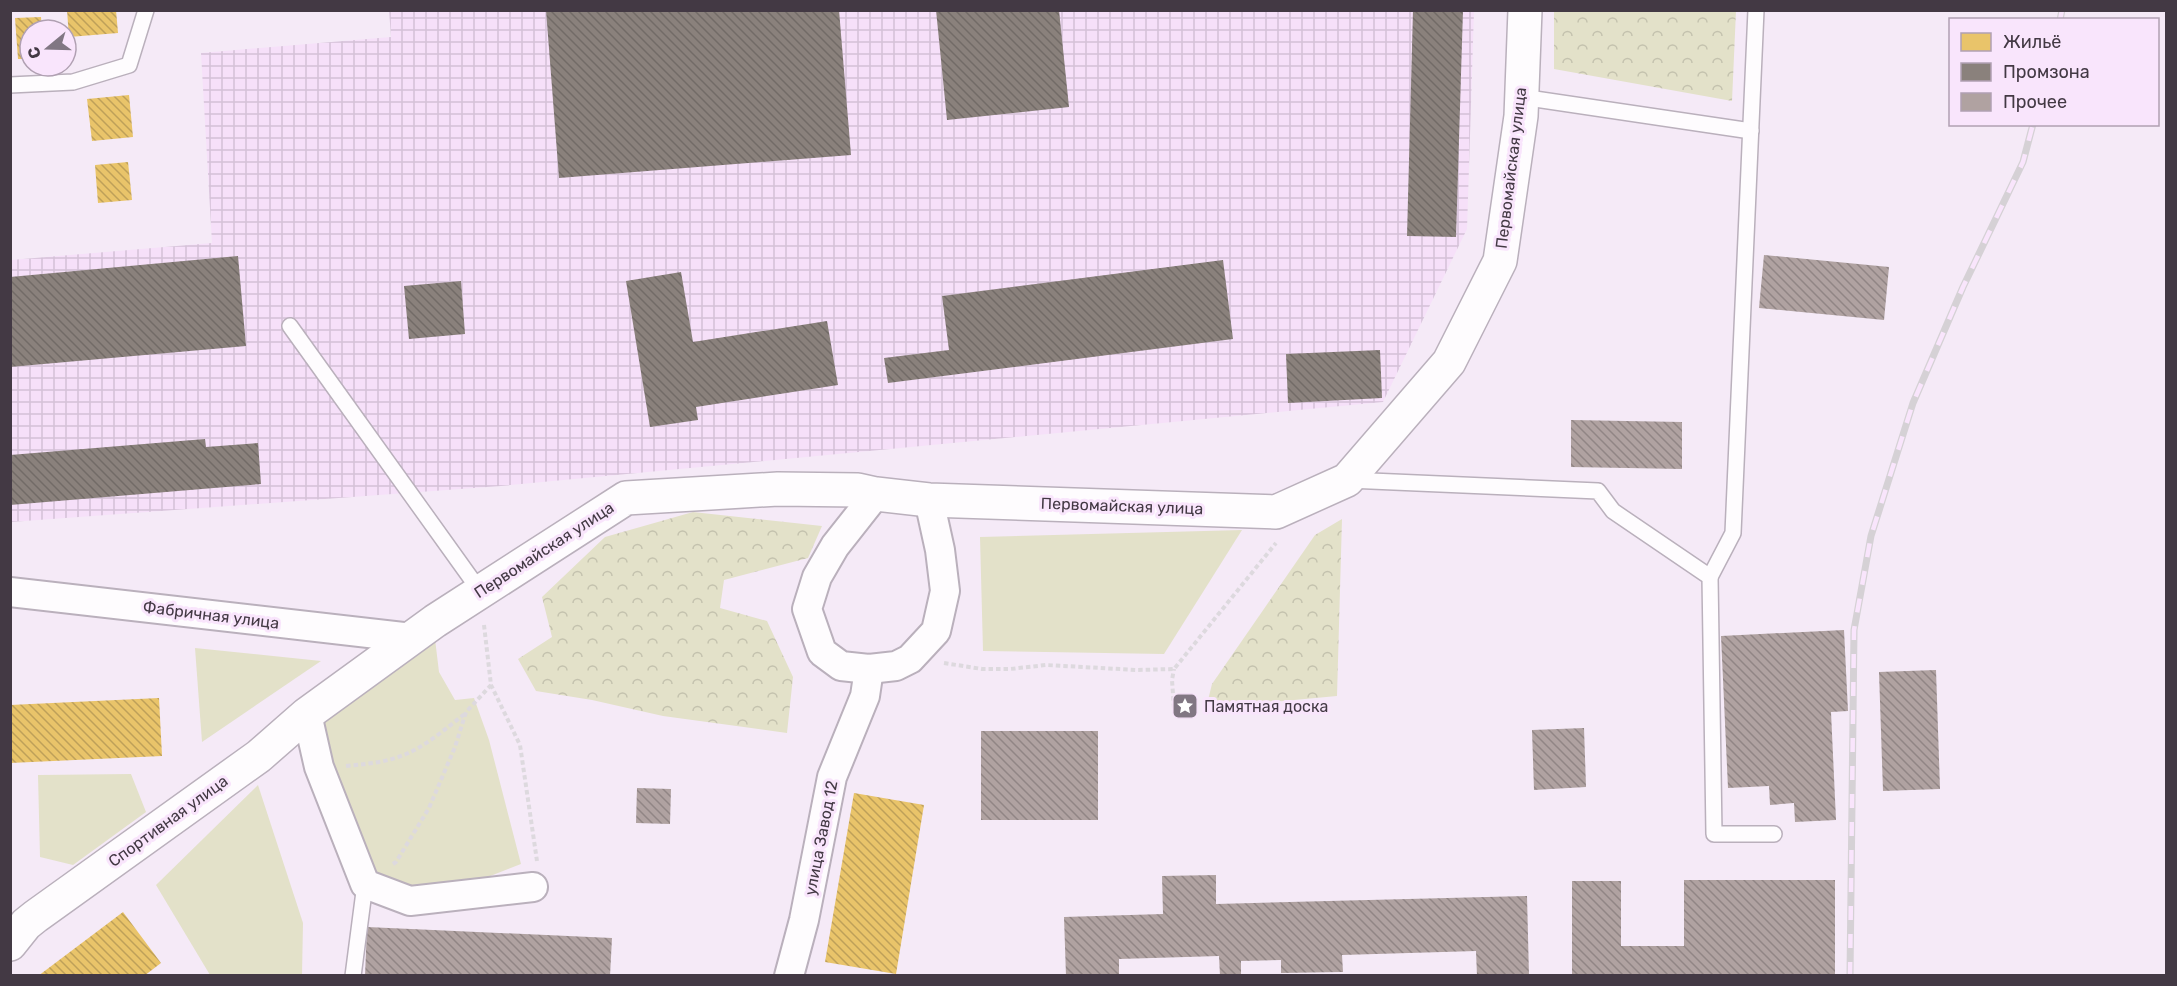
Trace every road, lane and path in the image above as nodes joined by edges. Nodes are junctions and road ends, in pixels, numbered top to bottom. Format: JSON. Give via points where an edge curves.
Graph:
{"nodes":[{"id":1,"x":146,"y":10,"type":"edge"},
{"id":2,"x":1525,"y":10,"type":"edge"},
{"id":3,"x":1756,"y":10,"type":"edge"},
{"id":4,"x":10,"y":85,"type":"edge"},
{"id":5,"x":1521,"y":97,"type":"junction"},
{"id":6,"x":1751,"y":131,"type":"junction"},
{"id":7,"x":290,"y":327,"type":"dead end"},
{"id":8,"x":1347,"y":480,"type":"junction"},
{"id":9,"x":876,"y":494,"type":"junction"},
{"id":10,"x":929,"y":500,"type":"junction"},
{"id":11,"x":1282,"y":536,"type":"dead end"},
{"id":12,"x":1710,"y":577,"type":"junction"},
{"id":13,"x":480,"y":591,"type":"junction"},
{"id":14,"x":10,"y":592,"type":"edge"},
{"id":15,"x":412,"y":638,"type":"junction"},
{"id":16,"x":910,"y":659,"type":"junction"},
{"id":17,"x":869,"y":669,"type":"junction"},
{"id":18,"x":1174,"y":669,"type":"junction"},
{"id":19,"x":491,"y":685,"type":"junction"},
{"id":20,"x":1174,"y":708,"type":"dead end"},
{"id":21,"x":466,"y":712,"type":"junction"},
{"id":22,"x":307,"y":714,"type":"junction"},
{"id":23,"x":319,"y":767,"type":"junction"},
{"id":24,"x":1774,"y":834,"type":"dead end"},
{"id":25,"x":536,"y":876,"type":"joint"},
{"id":26,"x":365,"y":884,"type":"junction"},
{"id":27,"x":16,"y":931,"type":"edge"},
{"id":28,"x":353,"y":975,"type":"edge"},
{"id":29,"x":789,"y":975,"type":"edge"}],
"edges":[{"from":1,"to":4,"type":"lane","via":[[129,65],[73,82]]},
{"from":2,"to":5,"type":"street","name":"Первомайская улица"},
{"from":3,"to":6,"type":"lane"},
{"from":5,"to":6,"type":"lane"},
{"from":5,"to":8,"type":"street","name":"Первомайская улица","via":[[1500,261],[1449,362]]},
{"from":6,"to":12,"type":"lane","via":[[1733,533]]},
{"from":7,"to":13,"type":"lane"},
{"from":8,"to":10,"type":"street","name":"Первомайская улица","via":[[1276,512]]},
{"from":8,"to":12,"type":"lane","via":[[1598,491],[1613,511]]},
{"from":9,"to":10,"type":"street","name":"Первомайская улица"},
{"from":9,"to":13,"type":"street","name":"Первомайская улица","via":[[858,490],[778,489],[626,498]]},
{"from":9,"to":17,"type":"street","via":[[835,546],[817,577],[807,609],[822,652],[841,666]]},
{"from":10,"to":16,"type":"street","via":[[945,591],[936,631]]},
{"from":11,"to":18,"type":"path"},
{"from":12,"to":24,"type":"lane","via":[[1714,834]]},
{"from":13,"to":15,"type":"street","name":"Первомайская улица"},
{"from":13,"to":19,"type":"path"},
{"from":14,"to":15,"type":"street","name":"Фабричная улица"},
{"from":15,"to":22,"type":"street","name":"Спортивная улица"},
{"from":16,"to":17,"type":"street","via":[[896,666]]},
{"from":16,"to":18,"type":"path","via":[[982,669],[1046,665]]},
{"from":17,"to":29,"type":"street","name":"улица Завод 12","via":[[865,696],[832,777]]},
{"from":18,"to":20,"type":"path"},
{"from":19,"to":21,"type":"path"},
{"from":19,"to":25,"type":"path","via":[[520,745]]},
{"from":21,"to":23,"type":"path","via":[[431,740],[400,757],[377,763]]},
{"from":21,"to":26,"type":"path","via":[[429,808],[396,862]]},
{"from":22,"to":23,"type":"street"},
{"from":22,"to":27,"type":"street","name":"Спортивная улица","via":[[260,756]]},
{"from":23,"to":26,"type":"street"},
{"from":25,"to":26,"type":"street","via":[[410,901]]},
{"from":26,"to":28,"type":"lane"}]}
